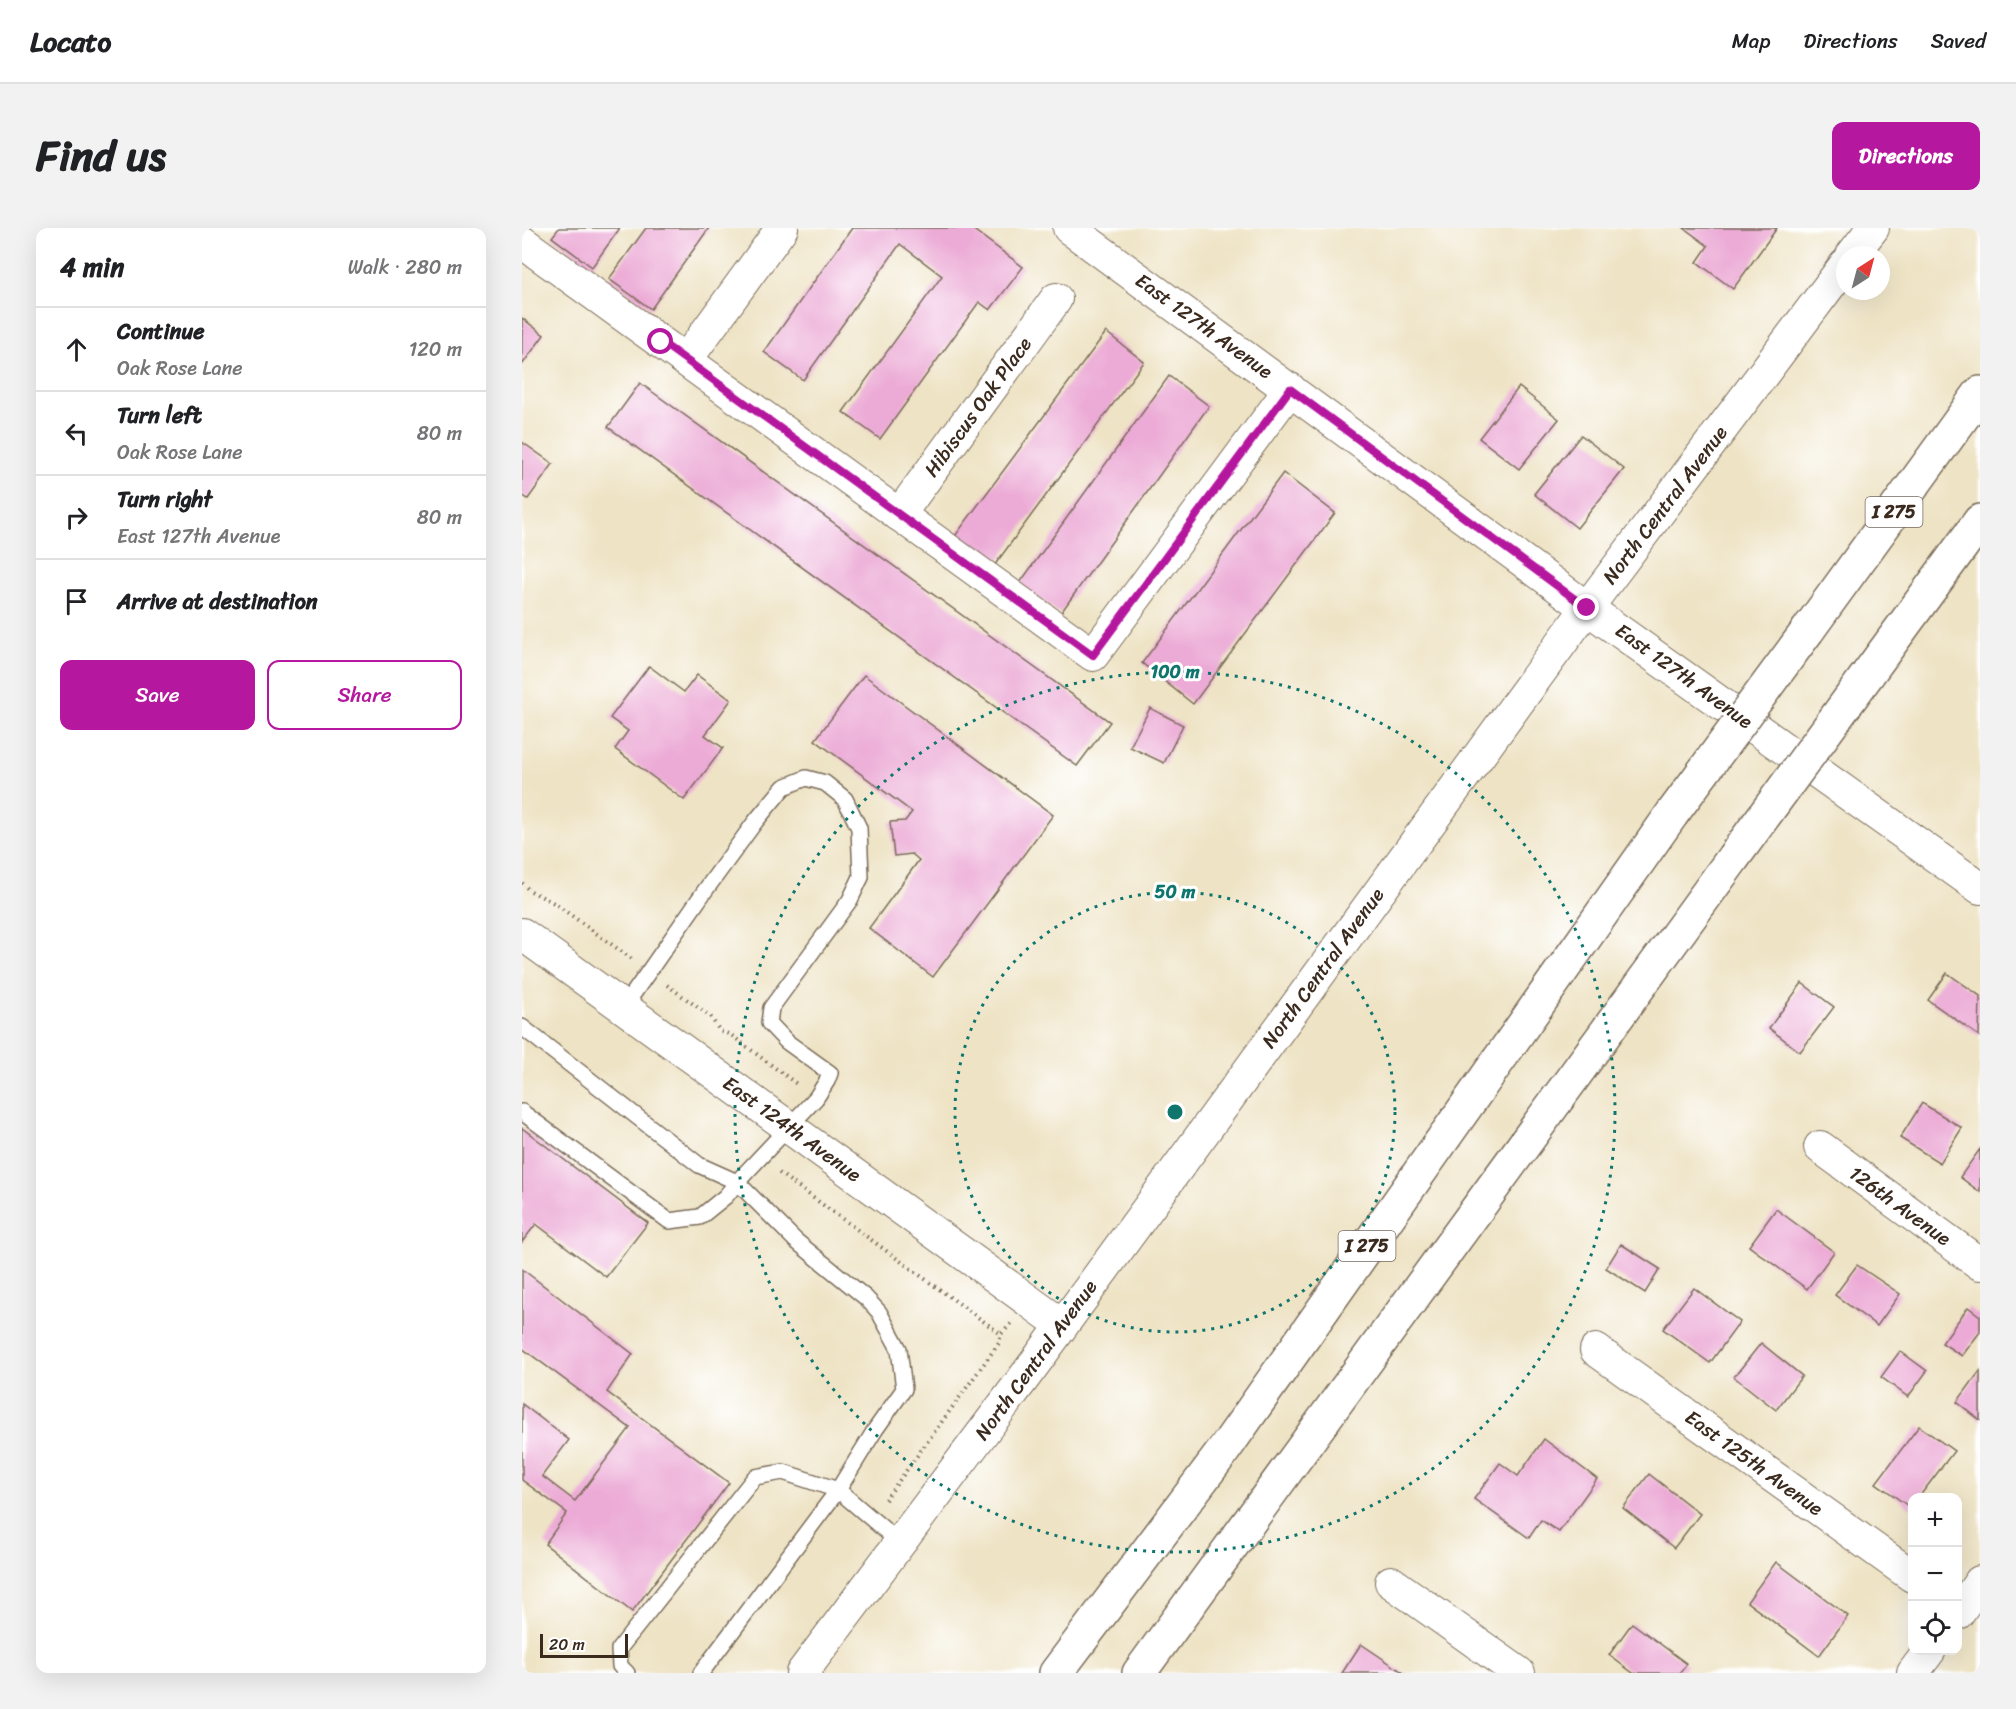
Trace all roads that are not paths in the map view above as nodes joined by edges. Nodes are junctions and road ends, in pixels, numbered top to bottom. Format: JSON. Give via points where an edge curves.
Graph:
{"nodes":[{"id":1,"x":782,"y":228,"type":"edge"},
{"id":2,"x":1069,"y":228,"type":"edge"},
{"id":3,"x":1873,"y":228,"type":"edge"},
{"id":4,"x":522,"y":242,"type":"edge"},
{"id":5,"x":1859,"y":246,"type":"edge"},
{"id":6,"x":1836,"y":277,"type":"edge"},
{"id":7,"x":1056,"y":299,"type":"dead end"},
{"id":8,"x":686,"y":360,"type":"junction"},
{"id":9,"x":1290,"y":389,"type":"junction"},
{"id":10,"x":1980,"y":393,"type":"edge"},
{"id":11,"x":900,"y":516,"type":"junction"},
{"id":12,"x":1980,"y":521,"type":"edge"},
{"id":13,"x":1587,"y":608,"type":"junction"},
{"id":14,"x":1980,"y":888,"type":"edge"},
{"id":15,"x":525,"y":944,"type":"edge"},
{"id":16,"x":624,"y":1007,"type":"junction"},
{"id":17,"x":522,"y":1027,"type":"edge"},
{"id":18,"x":522,"y":1112,"type":"edge"},
{"id":19,"x":789,"y":1127,"type":"junction"},
{"id":20,"x":1820,"y":1147,"type":"dead end"},
{"id":21,"x":737,"y":1182,"type":"junction"},
{"id":22,"x":1980,"y":1264,"type":"edge"},
{"id":23,"x":1062,"y":1325,"type":"junction"},
{"id":24,"x":1596,"y":1350,"type":"dead end"},
{"id":25,"x":838,"y":1490,"type":"junction"},
{"id":26,"x":900,"y":1543,"type":"junction"},
{"id":27,"x":1908,"y":1573,"type":"edge"},
{"id":28,"x":1391,"y":1582,"type":"dead end"},
{"id":29,"x":1980,"y":1582,"type":"edge"},
{"id":30,"x":1962,"y":1606,"type":"edge"},
{"id":31,"x":1925,"y":1655,"type":"edge"},
{"id":32,"x":627,"y":1673,"type":"edge"},
{"id":33,"x":701,"y":1673,"type":"edge"},
{"id":34,"x":802,"y":1673,"type":"edge"},
{"id":35,"x":1056,"y":1673,"type":"edge"},
{"id":36,"x":1138,"y":1673,"type":"edge"},
{"id":37,"x":1519,"y":1673,"type":"edge"},
{"id":38,"x":1912,"y":1673,"type":"edge"}],
"edges":[{"from":1,"to":8,"type":"street"},
{"from":2,"to":9,"type":"street","name":"East 127th Avenue"},
{"from":3,"to":5,"type":"street"},
{"from":4,"to":8,"type":"street"},
{"from":6,"to":13,"type":"street","name":"North Central Avenue"},
{"from":7,"to":11,"type":"street","name":"Hibiscus Oak Place"},
{"from":8,"to":11,"type":"street"},
{"from":9,"to":11,"type":"street","via":[[1093,655]]},
{"from":9,"to":13,"type":"street","name":"East 127th Avenue"},
{"from":10,"to":35,"type":"highway","number":"I 275","bridge":true,"via":[[1672,814],[1224,1450]]},
{"from":12,"to":36,"type":"highway","bridge":true},
{"from":13,"to":14,"type":"street","name":"East 127th Avenue"},
{"from":13,"to":23,"type":"street","name":"North Central Avenue"},
{"from":15,"to":16,"type":"street","name":"East 124th Avenue"},
{"from":16,"to":19,"type":"street","name":"East 124th Avenue"},
{"from":16,"to":19,"type":"lane","via":[[784,787],[806,778],[825,783],[845,799],[859,828],[861,877],[850,900],[771,1008],[769,1023],[787,1042],[830,1073],[816,1098]]},
{"from":17,"to":21,"type":"lane","via":[[699,1165]]},
{"from":18,"to":21,"type":"lane","via":[[669,1221],[700,1217],[726,1197]]},
{"from":19,"to":21,"type":"lane"},
{"from":19,"to":23,"type":"street","name":"East 124th Avenue"},
{"from":20,"to":22,"type":"street","name":"126th Avenue"},
{"from":21,"to":25,"type":"lane","via":[[796,1241],[866,1298],[879,1312],[899,1349],[904,1389]]},
{"from":23,"to":26,"type":"street","name":"North Central Avenue"},
{"from":24,"to":27,"type":"street","name":"East 125th Avenue"},
{"from":25,"to":26,"type":"lane"},
{"from":25,"to":32,"type":"lane","via":[[783,1472],[755,1477],[619,1649],[620,1666]]},
{"from":25,"to":33,"type":"lane"},
{"from":26,"to":34,"type":"street","name":"North Central Avenue"},
{"from":28,"to":37,"type":"street"},
{"from":29,"to":30,"type":"street"},
{"from":31,"to":38,"type":"street"}]}
